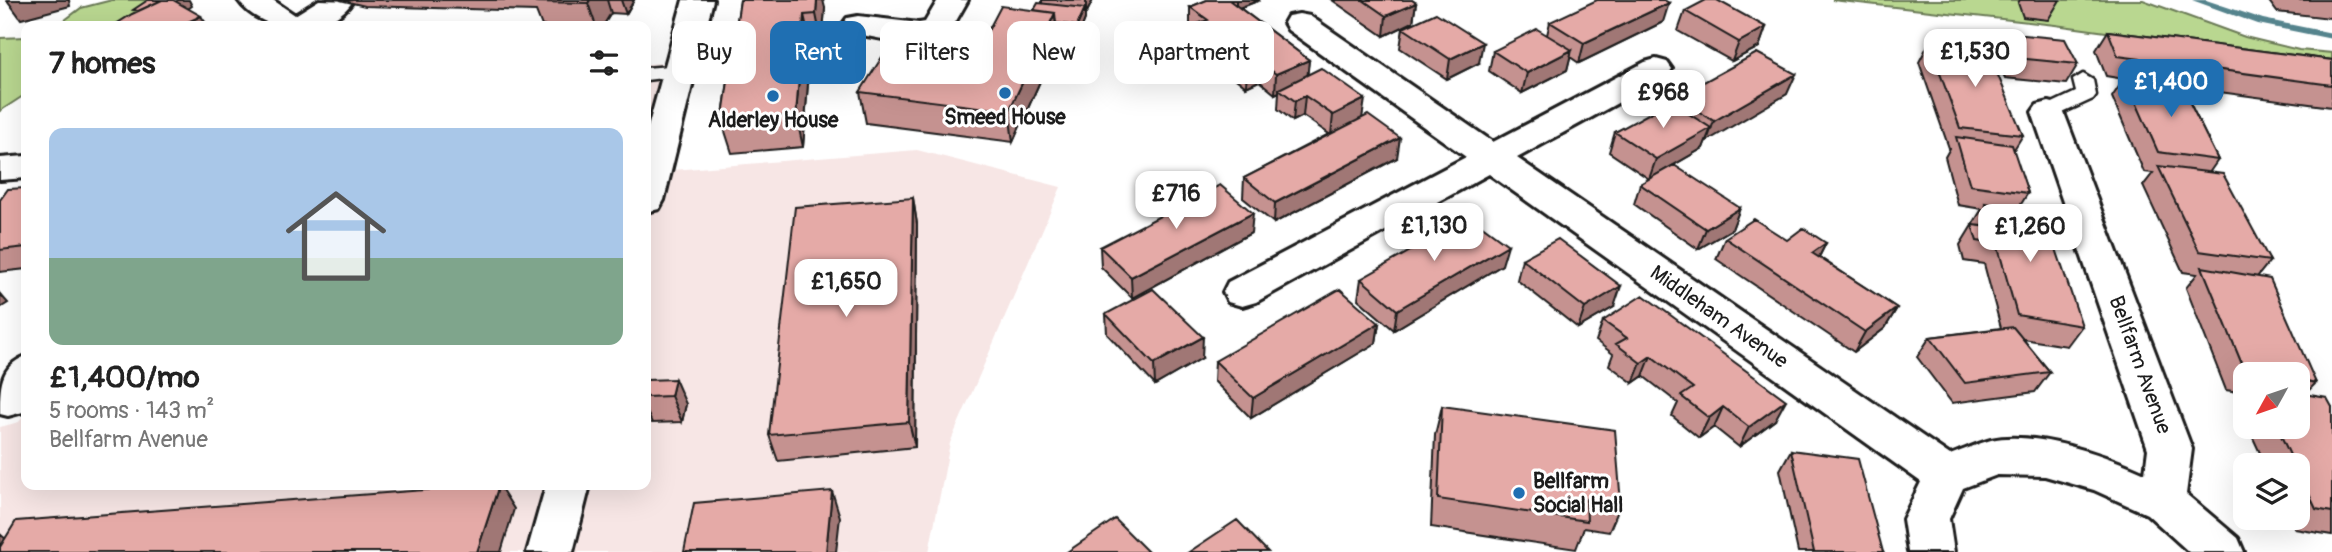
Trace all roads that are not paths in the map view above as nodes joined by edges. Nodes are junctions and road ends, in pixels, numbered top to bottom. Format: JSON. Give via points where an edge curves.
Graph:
{"nodes":[{"id":1,"x":253,"y":0,"type":"edge"},
{"id":2,"x":698,"y":0,"type":"edge"},
{"id":3,"x":953,"y":0,"type":"edge"},
{"id":4,"x":338,"y":1,"type":"edge"},
{"id":5,"x":283,"y":21,"type":"edge"},
{"id":6,"x":307,"y":21,"type":"edge"},
{"id":7,"x":693,"y":21,"type":"edge"},
{"id":8,"x":1299,"y":23,"type":"dead end"},
{"id":9,"x":866,"y":26,"type":"edge"},
{"id":10,"x":672,"y":66,"type":"edge"},
{"id":11,"x":1656,"y":69,"type":"dead end"},
{"id":12,"x":651,"y":72,"type":"edge"},
{"id":13,"x":2082,"y":79,"type":"dead end"},
{"id":14,"x":678,"y":84,"type":"edge"},
{"id":15,"x":2049,"y":112,"type":"joint"},
{"id":16,"x":1493,"y":157,"type":"junction"},
{"id":17,"x":21,"y":167,"type":"edge"},
{"id":18,"x":0,"y":169,"type":"edge"},
{"id":19,"x":651,"y":182,"type":"edge"},
{"id":20,"x":1242,"y":292,"type":"dead end"},
{"id":21,"x":1946,"y":476,"type":"junction"},
{"id":22,"x":567,"y":490,"type":"edge"},
{"id":23,"x":2163,"y":502,"type":"junction"},
{"id":24,"x":550,"y":552,"type":"edge"},
{"id":25,"x":1931,"y":552,"type":"edge"},
{"id":26,"x":2221,"y":552,"type":"edge"}],
"edges":[{"from":1,"to":5,"type":"street"},
{"from":2,"to":7,"type":"street"},
{"from":3,"to":9,"type":"street","via":[[937,28],[920,33]]},
{"from":4,"to":6,"type":"street"},
{"from":8,"to":16,"type":"street","name":"Middleham Avenue"},
{"from":10,"to":12,"type":"lane"},
{"from":11,"to":16,"type":"street"},
{"from":13,"to":15,"type":"lane","via":[[2086,95]]},
{"from":14,"to":19,"type":"street"},
{"from":15,"to":23,"type":"street","name":"Bellfarm Avenue","via":[[2170,449]]},
{"from":16,"to":20,"type":"street"},
{"from":16,"to":21,"type":"street","name":"Middleham Avenue"},
{"from":17,"to":18,"type":"street"},
{"from":21,"to":23,"type":"street","via":[[1994,457],[2045,458],[2105,475]]},
{"from":21,"to":25,"type":"street","via":[[1926,519]]},
{"from":22,"to":24,"type":"street"},
{"from":23,"to":26,"type":"street"}]}
